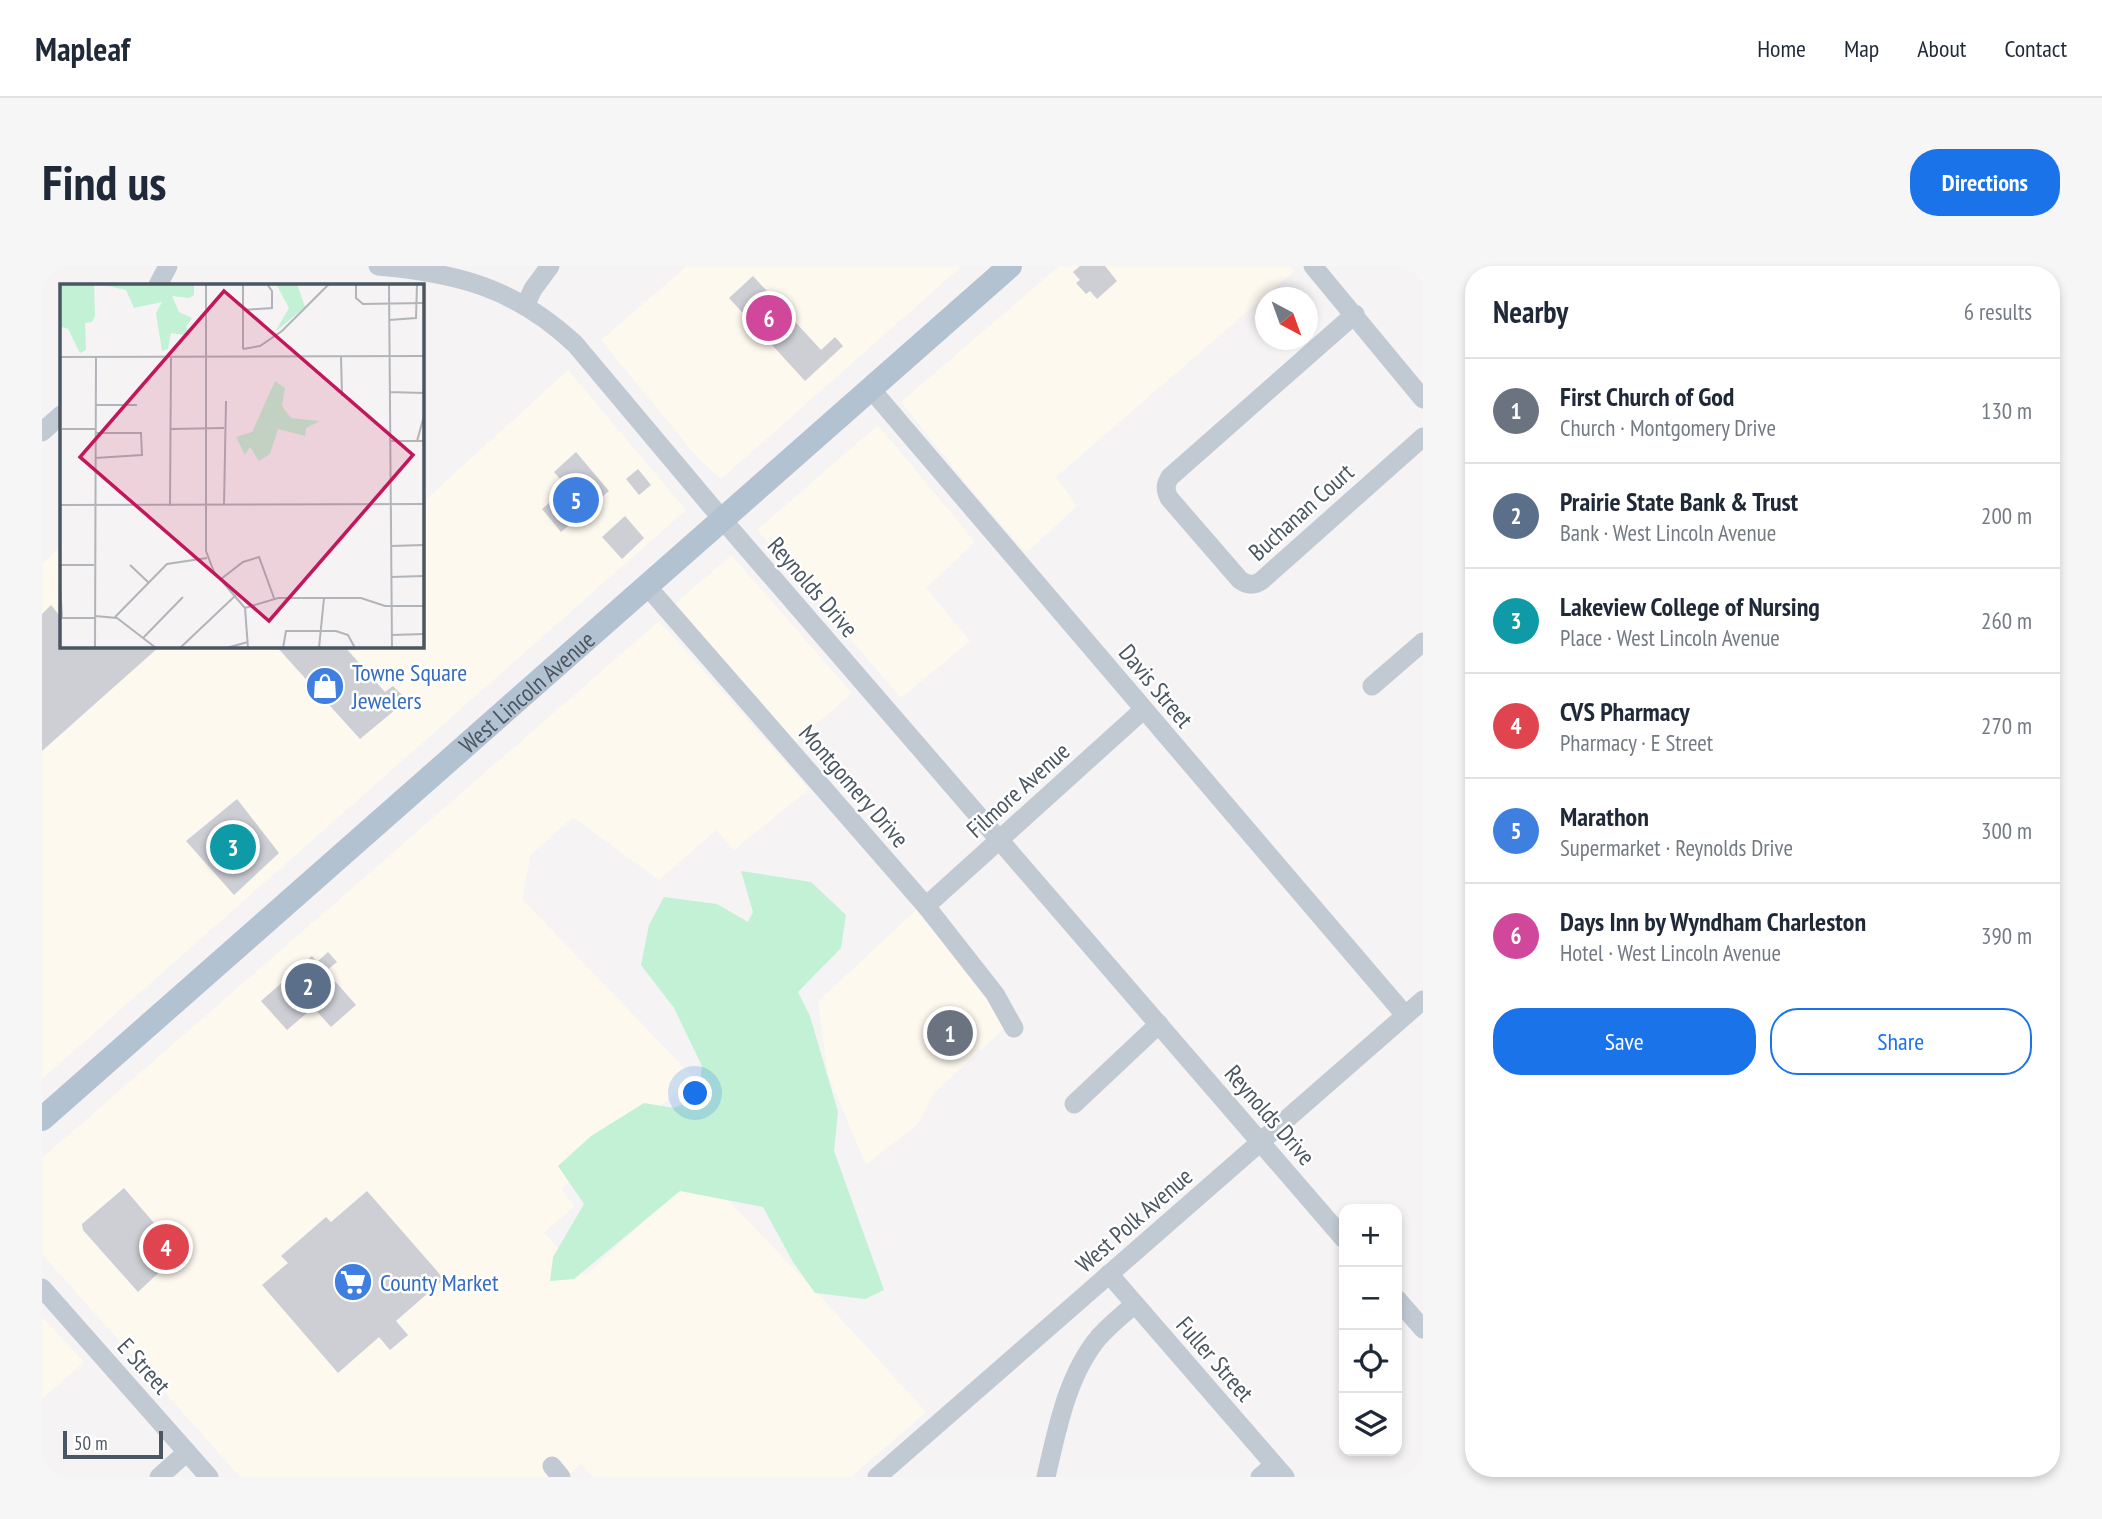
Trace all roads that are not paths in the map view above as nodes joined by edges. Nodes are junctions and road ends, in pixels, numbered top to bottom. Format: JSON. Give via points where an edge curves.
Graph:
{"nodes":[{"id":1,"x":168,"y":266,"type":"edge"},
{"id":2,"x":550,"y":266,"type":"edge"},
{"id":3,"x":1010,"y":266,"type":"edge"},
{"id":4,"x":1314,"y":266,"type":"edge"},
{"id":5,"x":385,"y":273,"type":"edge"},
{"id":6,"x":159,"y":284,"type":"edge"},
{"id":7,"x":525,"y":306,"type":"junction"},
{"id":8,"x":1355,"y":314,"type":"junction"},
{"id":9,"x":870,"y":388,"type":"junction"},
{"id":10,"x":1423,"y":399,"type":"edge"},
{"id":11,"x":60,"y":416,"type":"edge"},
{"id":12,"x":42,"y":432,"type":"edge"},
{"id":13,"x":1423,"y":437,"type":"edge"},
{"id":14,"x":722,"y":519,"type":"junction"},
{"id":15,"x":646,"y":585,"type":"junction"},
{"id":16,"x":1423,"y":642,"type":"edge"},
{"id":17,"x":1372,"y":686,"type":"dead end"},
{"id":18,"x":1143,"y":710,"type":"junction"},
{"id":19,"x":1000,"y":840,"type":"junction"},
{"id":20,"x":926,"y":906,"type":"junction"},
{"id":21,"x":1423,"y":1000,"type":"edge"},
{"id":22,"x":1405,"y":1015,"type":"junction"},
{"id":23,"x":1158,"y":1024,"type":"junction"},
{"id":24,"x":1014,"y":1028,"type":"dead end"},
{"id":25,"x":1074,"y":1104,"type":"dead end"},
{"id":26,"x":42,"y":1119,"type":"edge"},
{"id":27,"x":1260,"y":1142,"type":"junction"},
{"id":28,"x":1339,"y":1233,"type":"edge"},
{"id":29,"x":1109,"y":1274,"type":"junction"},
{"id":30,"x":42,"y":1288,"type":"edge"},
{"id":31,"x":1135,"y":1304,"type":"junction"},
{"id":32,"x":1402,"y":1305,"type":"edge"},
{"id":33,"x":1423,"y":1329,"type":"edge"},
{"id":34,"x":187,"y":1452,"type":"junction"},
{"id":35,"x":1273,"y":1473,"type":"edge"},
{"id":36,"x":159,"y":1477,"type":"edge"},
{"id":37,"x":209,"y":1477,"type":"edge"},
{"id":38,"x":877,"y":1477,"type":"edge"},
{"id":39,"x":1046,"y":1477,"type":"edge"}],
"edges":[{"from":1,"to":6,"type":"street"},
{"from":2,"to":7,"type":"street"},
{"from":3,"to":9,"type":"main road","name":"West Lincoln Avenue"},
{"from":4,"to":8,"type":"street"},
{"from":5,"to":7,"type":"street","name":"Reynolds Drive","via":[[447,275],[502,293]]},
{"from":7,"to":14,"type":"street","name":"Reynolds Drive","via":[[575,344]]},
{"from":8,"to":10,"type":"street"},
{"from":8,"to":13,"type":"street","name":"Buchanan Court","via":[[1170,477],[1166,484],[1169,498],[1240,579],[1254,585]]},
{"from":9,"to":14,"type":"main road","name":"West Lincoln Avenue"},
{"from":9,"to":18,"type":"street","name":"Davis Street"},
{"from":11,"to":12,"type":"street"},
{"from":14,"to":15,"type":"main road","name":"West Lincoln Avenue"},
{"from":14,"to":19,"type":"street","name":"Reynolds Drive"},
{"from":15,"to":20,"type":"street","name":"Montgomery Drive"},
{"from":15,"to":26,"type":"main road","name":"West Lincoln Avenue"},
{"from":16,"to":17,"type":"street"},
{"from":18,"to":19,"type":"street","name":"Filmore Avenue"},
{"from":18,"to":22,"type":"street","name":"Davis Street"},
{"from":19,"to":20,"type":"street","name":"Filmore Avenue"},
{"from":19,"to":23,"type":"street","name":"Reynolds Drive"},
{"from":20,"to":24,"type":"street","name":"Montgomery Drive","via":[[995,994]]},
{"from":21,"to":22,"type":"street","name":"West Polk Avenue"},
{"from":22,"to":27,"type":"street","name":"West Polk Avenue"},
{"from":23,"to":25,"type":"street"},
{"from":23,"to":27,"type":"street","name":"Reynolds Drive"},
{"from":27,"to":28,"type":"street","name":"Reynolds Drive"},
{"from":27,"to":29,"type":"street","name":"West Polk Avenue"},
{"from":29,"to":31,"type":"street","name":"Fuller Street"},
{"from":29,"to":38,"type":"street","name":"West Polk Avenue"},
{"from":30,"to":34,"type":"street","name":"E Street"},
{"from":31,"to":35,"type":"street","name":"Fuller Street"},
{"from":31,"to":39,"type":"street","via":[[1100,1336],[1074,1377]]},
{"from":32,"to":33,"type":"street"},
{"from":34,"to":36,"type":"street"},
{"from":34,"to":37,"type":"street","name":"E Street"}]}
